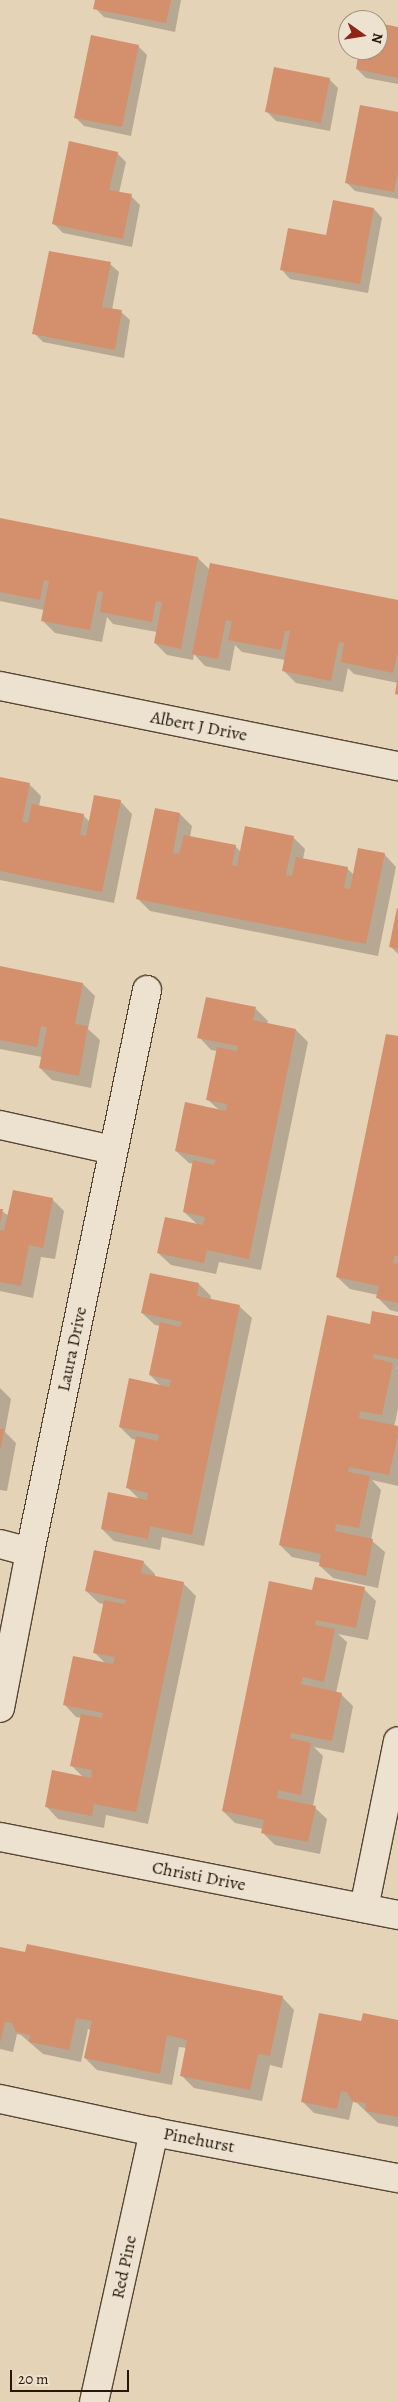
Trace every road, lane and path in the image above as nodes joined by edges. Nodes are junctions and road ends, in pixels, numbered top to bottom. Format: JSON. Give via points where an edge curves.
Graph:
{"nodes":[{"id":1,"x":0,"y":686,"type":"edge"},
{"id":2,"x":398,"y":766,"type":"edge"},
{"id":3,"x":147,"y":990,"type":"dead end"},
{"id":4,"x":0,"y":1125,"type":"edge"},
{"id":5,"x":114,"y":1150,"type":"junction"},
{"id":6,"x":0,"y":1544,"type":"edge"},
{"id":7,"x":30,"y":1552,"type":"junction"},
{"id":8,"x":0,"y":1708,"type":"edge"},
{"id":9,"x":398,"y":1741,"type":"edge"},
{"id":10,"x":0,"y":1837,"type":"edge"},
{"id":11,"x":364,"y":1908,"type":"junction"},
{"id":12,"x":398,"y":1915,"type":"edge"},
{"id":13,"x":0,"y":2099,"type":"edge"},
{"id":14,"x":154,"y":2132,"type":"junction"},
{"id":15,"x":398,"y":2178,"type":"edge"},
{"id":16,"x":94,"y":2402,"type":"edge"}],
"edges":[{"from":1,"to":2,"type":"street","name":"Albert J Drive"},
{"from":3,"to":5,"type":"street","name":"Laura Drive"},
{"from":4,"to":5,"type":"street"},
{"from":5,"to":7,"type":"street","name":"Laura Drive"},
{"from":6,"to":7,"type":"street"},
{"from":7,"to":8,"type":"street","name":"Laura Drive"},
{"from":9,"to":11,"type":"street"},
{"from":10,"to":11,"type":"street","name":"Christi Drive"},
{"from":11,"to":12,"type":"street","name":"Christi Drive"},
{"from":13,"to":14,"type":"street","name":"Pinehurst"},
{"from":14,"to":15,"type":"street","name":"Pinehurst"},
{"from":14,"to":16,"type":"street","name":"Red Pine"}]}
